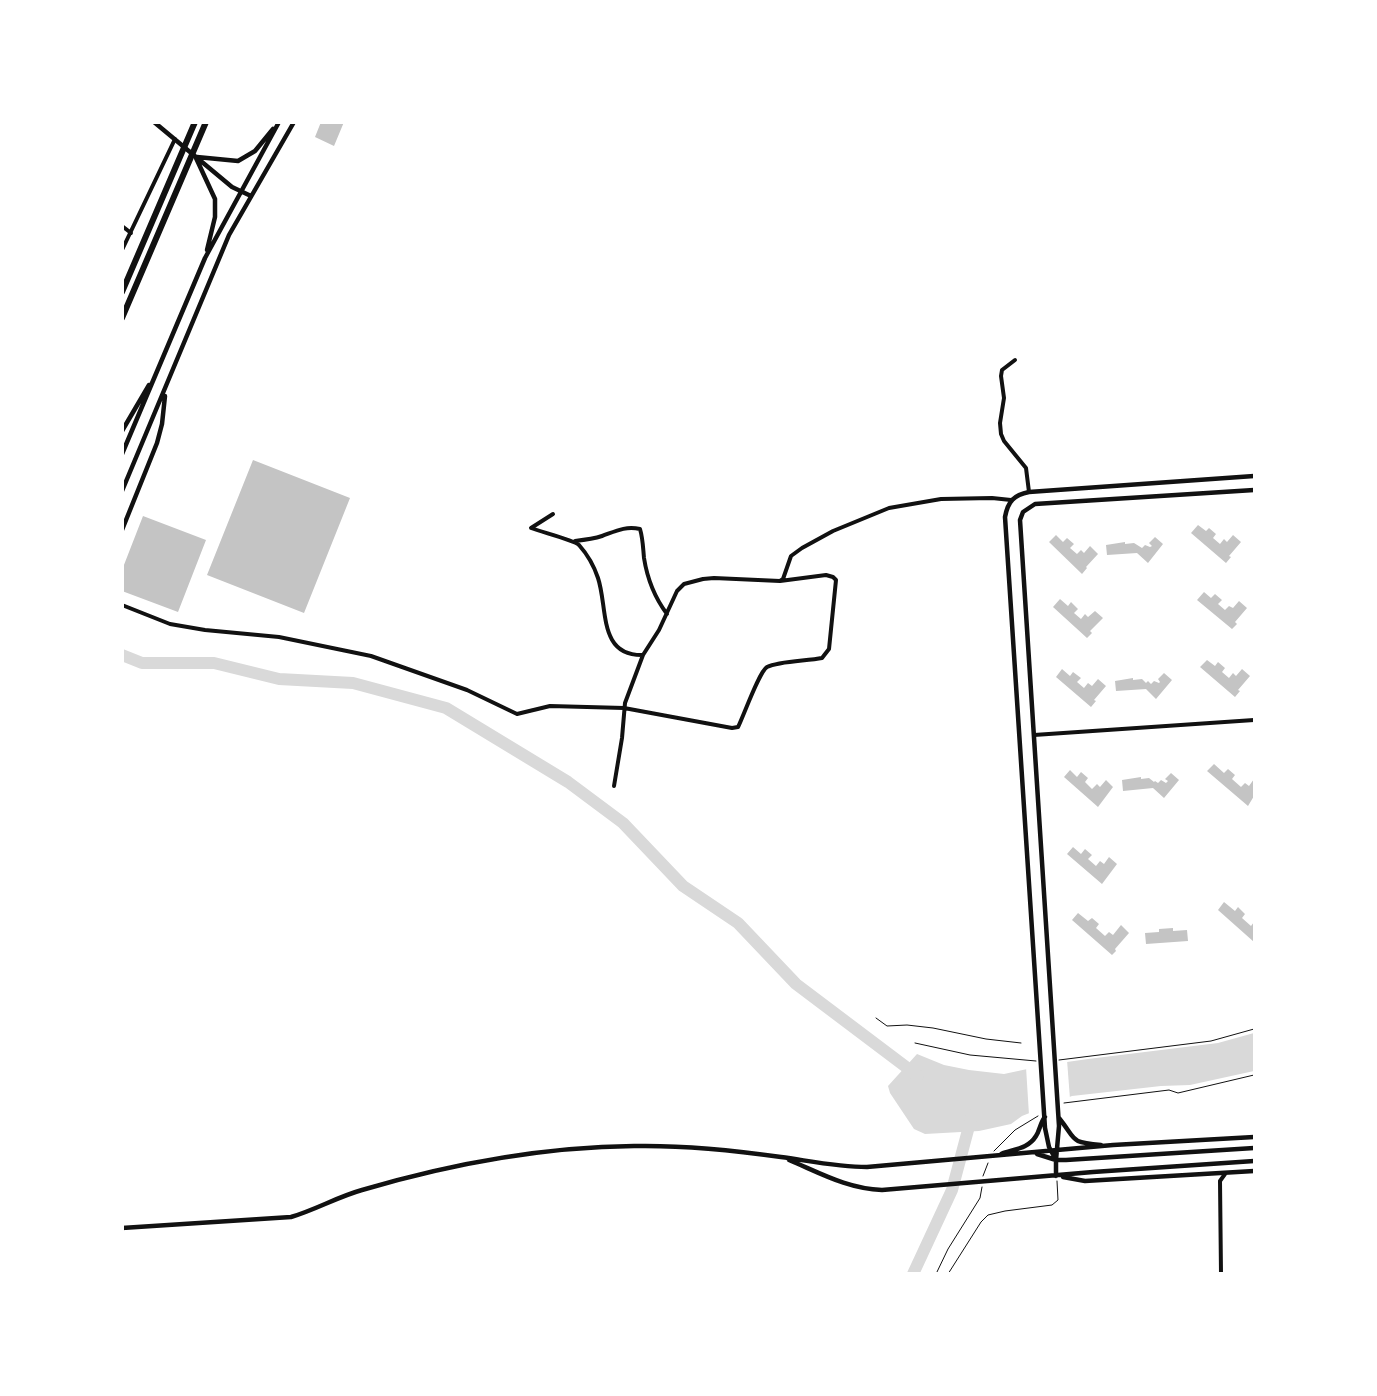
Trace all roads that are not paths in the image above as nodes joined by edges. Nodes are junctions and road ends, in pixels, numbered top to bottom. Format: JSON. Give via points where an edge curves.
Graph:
{"nodes":[{"id":1,"x":154,"y":122,"type":"edge"},
{"id":2,"x":195,"y":122,"type":"edge"},
{"id":3,"x":206,"y":122,"type":"edge"},
{"id":4,"x":279,"y":122,"type":"edge"},
{"id":5,"x":294,"y":122,"type":"edge"},
{"id":6,"x":176,"y":139,"type":"junction"},
{"id":7,"x":196,"y":157,"type":"junction"},
{"id":8,"x":241,"y":191,"type":"junction"},
{"id":9,"x":251,"y":196,"type":"junction"},
{"id":10,"x":122,"y":226,"type":"edge"},
{"id":11,"x":131,"y":232,"type":"junction"},
{"id":12,"x":122,"y":250,"type":"edge"},
{"id":13,"x":205,"y":258,"type":"junction"},
{"id":14,"x":122,"y":292,"type":"edge"},
{"id":15,"x":122,"y":318,"type":"edge"},
{"id":16,"x":1015,"y":360,"type":"dead end"},
{"id":17,"x":158,"y":371,"type":"junction"},
{"id":18,"x":165,"y":390,"type":"junction"},
{"id":19,"x":122,"y":431,"type":"edge"},
{"id":20,"x":122,"y":454,"type":"edge"},
{"id":21,"x":1254,"y":476,"type":"edge"},
{"id":22,"x":122,"y":490,"type":"edge"},
{"id":23,"x":1254,"y":490,"type":"edge"},
{"id":24,"x":1029,"y":492,"type":"junction"},
{"id":25,"x":1011,"y":500,"type":"junction"},
{"id":26,"x":553,"y":514,"type":"dead end"},
{"id":27,"x":122,"y":530,"type":"edge"},
{"id":28,"x":574,"y":542,"type":"junction"},
{"id":29,"x":780,"y":581,"type":"junction"},
{"id":30,"x":122,"y":605,"type":"edge"},
{"id":31,"x":667,"y":614,"type":"junction"},
{"id":32,"x":643,"y":655,"type":"junction"},
{"id":33,"x":624,"y":708,"type":"junction"},
{"id":34,"x":1254,"y":720,"type":"edge"},
{"id":35,"x":1034,"y":735,"type":"junction"},
{"id":36,"x":614,"y":786,"type":"dead end"},
{"id":37,"x":1045,"y":1118,"type":"junction"},
{"id":38,"x":1061,"y":1124,"type":"junction"},
{"id":39,"x":1254,"y":1137,"type":"edge"},
{"id":40,"x":1113,"y":1145,"type":"junction"},
{"id":41,"x":1254,"y":1148,"type":"edge"},
{"id":42,"x":1057,"y":1151,"type":"junction"},
{"id":43,"x":1051,"y":1152,"type":"junction"},
{"id":44,"x":1034,"y":1153,"type":"junction"},
{"id":45,"x":995,"y":1156,"type":"junction"},
{"id":46,"x":781,"y":1157,"type":"junction"},
{"id":47,"x":1056,"y":1160,"type":"junction"},
{"id":48,"x":1254,"y":1160,"type":"edge"},
{"id":49,"x":1254,"y":1172,"type":"edge"},
{"id":50,"x":1226,"y":1174,"type":"junction"},
{"id":51,"x":1056,"y":1176,"type":"junction"},
{"id":52,"x":122,"y":1228,"type":"edge"},
{"id":53,"x":1222,"y":1274,"type":"edge"}],
"edges":[{"from":1,"to":6,"type":"street"},
{"from":2,"to":14,"type":"highway"},
{"from":3,"to":15,"type":"highway"},
{"from":4,"to":7,"type":"street","via":[[255,151],[238,162]]},
{"from":4,"to":8,"type":"street"},
{"from":5,"to":9,"type":"street"},
{"from":6,"to":7,"type":"street"},
{"from":6,"to":11,"type":"street"},
{"from":7,"to":8,"type":"street"},
{"from":7,"to":13,"type":"street","via":[[215,199]]},
{"from":8,"to":9,"type":"street"},
{"from":8,"to":13,"type":"street"},
{"from":9,"to":18,"type":"street","via":[[230,235]]},
{"from":10,"to":11,"type":"street"},
{"from":11,"to":12,"type":"street"},
{"from":13,"to":17,"type":"street"},
{"from":16,"to":24,"type":"street","via":[[1002,370],[1001,434],[1026,468]]},
{"from":17,"to":19,"type":"street"},
{"from":17,"to":20,"type":"street"},
{"from":18,"to":22,"type":"street"},
{"from":18,"to":27,"type":"street","via":[[157,443]]},
{"from":21,"to":24,"type":"street"},
{"from":23,"to":35,"type":"street","via":[[1035,504],[1023,512],[1020,520]]},
{"from":24,"to":25,"type":"street"},
{"from":25,"to":29,"type":"street","via":[[942,499],[889,508],[802,548],[791,556]]},
{"from":25,"to":37,"type":"street","via":[[1005,517]]},
{"from":26,"to":28,"type":"street","via":[[531,528]]},
{"from":28,"to":31,"type":"street","via":[[629,527],[640,530],[647,570]]},
{"from":28,"to":32,"type":"street","via":[[591,562],[598,579],[608,630],[615,643],[631,655]]},
{"from":29,"to":31,"type":"street","via":[[714,578],[692,581],[677,591]]},
{"from":29,"to":33,"type":"street","via":[[826,575],[836,580],[828,649],[822,658],[767,667],[760,674],[738,727]]},
{"from":30,"to":33,"type":"street","via":[[170,624],[279,637],[371,656],[467,690],[517,714],[550,706]]},
{"from":31,"to":32,"type":"street"},
{"from":32,"to":33,"type":"street"},
{"from":33,"to":36,"type":"street"},
{"from":34,"to":35,"type":"street"},
{"from":35,"to":38,"type":"street","via":[[1053,1046]]},
{"from":37,"to":43,"type":"street"},
{"from":37,"to":45,"type":"street","via":[[1040,1123],[1038,1134],[1028,1145]]},
{"from":38,"to":40,"type":"street","via":[[1079,1142]]},
{"from":38,"to":42,"type":"street"},
{"from":39,"to":40,"type":"street"},
{"from":40,"to":42,"type":"street"},
{"from":41,"to":47,"type":"street"},
{"from":42,"to":43,"type":"street"},
{"from":42,"to":47,"type":"street"},
{"from":43,"to":44,"type":"street"},
{"from":43,"to":47,"type":"street"},
{"from":44,"to":45,"type":"street"},
{"from":44,"to":47,"type":"street"},
{"from":45,"to":46,"type":"street","via":[[867,1167],[843,1167]]},
{"from":46,"to":51,"type":"street","via":[[864,1190]]},
{"from":46,"to":52,"type":"street","via":[[634,1146],[522,1154],[469,1163],[360,1190],[291,1217]]},
{"from":47,"to":51,"type":"street"},
{"from":48,"to":51,"type":"street"},
{"from":49,"to":50,"type":"street"},
{"from":50,"to":51,"type":"street","via":[[1085,1181]]},
{"from":50,"to":53,"type":"street","via":[[1220,1181]]}]}
